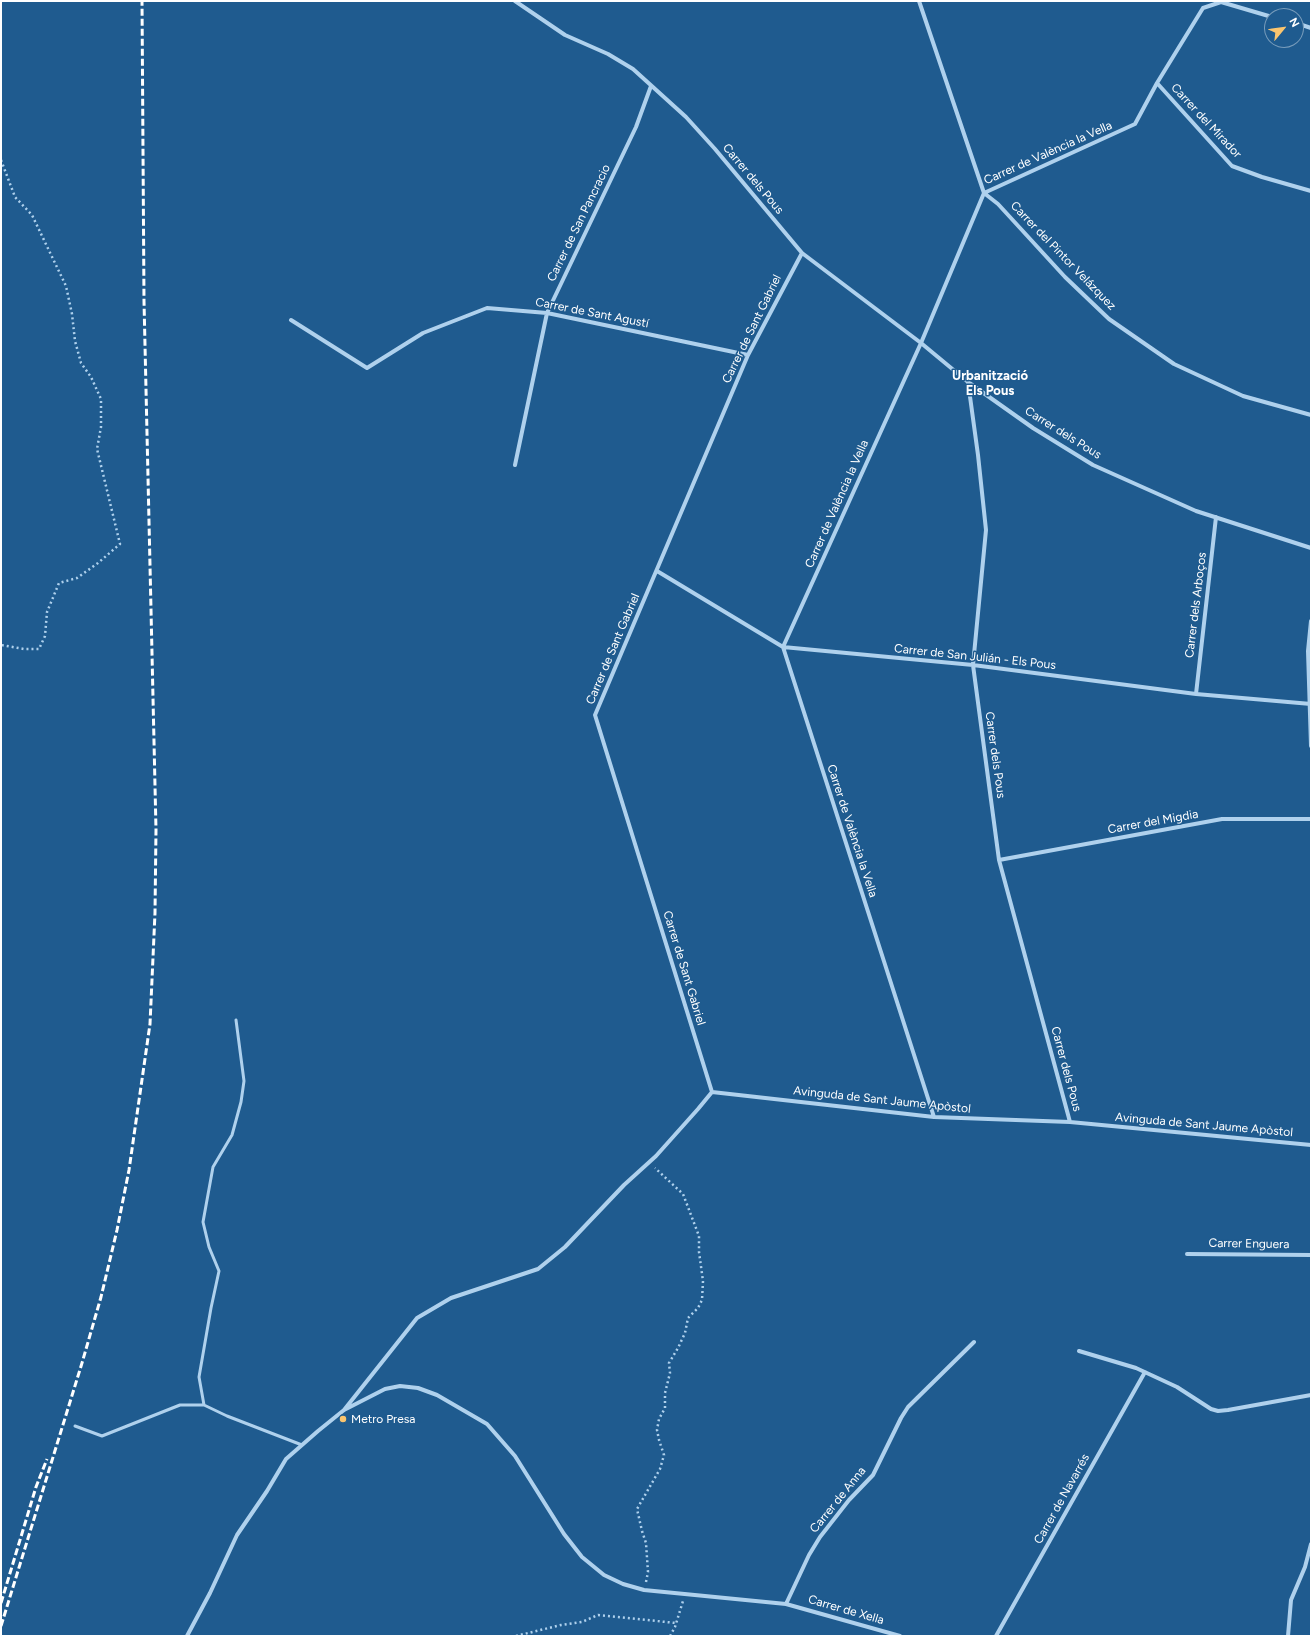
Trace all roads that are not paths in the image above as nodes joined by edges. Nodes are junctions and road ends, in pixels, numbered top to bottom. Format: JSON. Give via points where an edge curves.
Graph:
{"nodes":[{"id":1,"x":515,"y":1,"type":"edge"},
{"id":2,"x":919,"y":1,"type":"edge"},
{"id":3,"x":1264,"y":15,"type":"edge"},
{"id":4,"x":1157,"y":83,"type":"junction"},
{"id":5,"x":651,"y":86,"type":"junction"},
{"id":6,"x":1311,"y":191,"type":"edge"},
{"id":7,"x":984,"y":193,"type":"junction"},
{"id":8,"x":802,"y":253,"type":"junction"},
{"id":9,"x":547,"y":313,"type":"junction"},
{"id":10,"x":291,"y":320,"type":"dead end"},
{"id":11,"x":921,"y":343,"type":"junction"},
{"id":12,"x":748,"y":355,"type":"junction"},
{"id":13,"x":968,"y":382,"type":"junction"},
{"id":14,"x":1311,"y":415,"type":"edge"},
{"id":15,"x":515,"y":465,"type":"dead end"},
{"id":16,"x":1216,"y":517,"type":"junction"},
{"id":17,"x":1311,"y":548,"type":"edge"},
{"id":18,"x":657,"y":572,"type":"junction"},
{"id":19,"x":1311,"y":621,"type":"edge"},
{"id":20,"x":783,"y":647,"type":"junction"},
{"id":21,"x":973,"y":665,"type":"junction"},
{"id":22,"x":1196,"y":694,"type":"junction"},
{"id":23,"x":1310,"y":704,"type":"edge"},
{"id":24,"x":1311,"y":746,"type":"edge"},
{"id":25,"x":1311,"y":819,"type":"edge"},
{"id":26,"x":999,"y":860,"type":"junction"},
{"id":27,"x":236,"y":1020,"type":"dead end"},
{"id":28,"x":712,"y":1092,"type":"junction"},
{"id":29,"x":934,"y":1117,"type":"junction"},
{"id":30,"x":1070,"y":1122,"type":"junction"},
{"id":31,"x":1311,"y":1145,"type":"edge"},
{"id":32,"x":1187,"y":1254,"type":"dead end"},
{"id":33,"x":1311,"y":1255,"type":"edge"},
{"id":34,"x":974,"y":1342,"type":"dead end"},
{"id":35,"x":1079,"y":1351,"type":"dead end"},
{"id":36,"x":1145,"y":1372,"type":"junction"},
{"id":37,"x":1311,"y":1395,"type":"edge"},
{"id":38,"x":204,"y":1405,"type":"junction"},
{"id":39,"x":344,"y":1410,"type":"junction"},
{"id":40,"x":75,"y":1426,"type":"dead end"},
{"id":41,"x":302,"y":1445,"type":"junction"},
{"id":42,"x":1311,"y":1544,"type":"edge"},
{"id":43,"x":786,"y":1604,"type":"junction"},
{"id":44,"x":187,"y":1636,"type":"edge"},
{"id":45,"x":900,"y":1636,"type":"edge"},
{"id":46,"x":996,"y":1636,"type":"edge"},
{"id":47,"x":1288,"y":1636,"type":"edge"}],
"edges":[{"from":1,"to":5,"type":"street","name":"Carrer dels Pous","via":[[566,35],[608,54],[633,69]]},
{"from":2,"to":7,"type":"street"},
{"from":3,"to":4,"type":"street","name":"Carrer de València la Vella","via":[[1221,2],[1204,8]]},
{"from":4,"to":6,"type":"street","name":"Carrer del Mirador","via":[[1232,166]]},
{"from":4,"to":7,"type":"street","name":"Carrer de València la Vella","via":[[1135,124]]},
{"from":5,"to":8,"type":"street","name":"Carrer dels Pous","via":[[686,117],[715,149]]},
{"from":5,"to":9,"type":"street","name":"Carrer de San Pancracio","via":[[636,127]]},
{"from":7,"to":11,"type":"street","name":"Carrer de València la Vella"},
{"from":7,"to":14,"type":"street","name":"Carrer del Pintor Velázquez","via":[[998,204],[1065,277],[1109,319],[1174,364],[1243,396]]},
{"from":8,"to":11,"type":"street","name":"Carrer dels Pous"},
{"from":8,"to":12,"type":"street","name":"Carrer de Sant Gabriel"},
{"from":9,"to":10,"type":"street","name":"Carrer de Sant Agustí","via":[[487,308],[424,333],[367,368]]},
{"from":9,"to":12,"type":"street","name":"Carrer de Sant Agustí"},
{"from":9,"to":15,"type":"street","name":"Carrer de San Pancracio"},
{"from":11,"to":13,"type":"street","name":"Carrer dels Pous"},
{"from":11,"to":20,"type":"street","name":"Carrer de València la Vella"},
{"from":12,"to":18,"type":"street","name":"Carrer de Sant Gabriel"},
{"from":13,"to":16,"type":"street","name":"Carrer dels Pous","via":[[1033,428],[1093,465],[1196,511]]},
{"from":13,"to":21,"type":"street","name":"Carrer dels Pous","via":[[986,530]]},
{"from":16,"to":17,"type":"street","name":"Carrer dels Pous"},
{"from":16,"to":22,"type":"street","name":"Carrer dels Arboços"},
{"from":18,"to":20,"type":"street","name":"Carrer de San Julián - Els Pous"},
{"from":18,"to":28,"type":"street","name":"Carrer de Sant Gabriel","via":[[595,715]]},
{"from":19,"to":23,"type":"street","via":[[1308,651]]},
{"from":20,"to":21,"type":"street","name":"Carrer de San Julián - Els Pous"},
{"from":20,"to":29,"type":"street","name":"Carrer de València la Vella"},
{"from":21,"to":22,"type":"street","name":"Carrer de San Julián - Els Pous"},
{"from":21,"to":26,"type":"street","name":"Carrer dels Pous"},
{"from":22,"to":23,"type":"street","name":"Carrer de San Julián - Els Pous"},
{"from":23,"to":24,"type":"street"},
{"from":25,"to":26,"type":"street","name":"Carrer del Migdia","via":[[1222,819]]},
{"from":26,"to":30,"type":"street","name":"Carrer dels Pous"},
{"from":27,"to":38,"type":"lane","via":[[244,1081],[241,1102],[232,1135],[213,1167],[203,1222],[220,1271],[199,1377]]},
{"from":28,"to":29,"type":"street","name":"Avinguda de Sant Jaume Apòstol"},
{"from":28,"to":39,"type":"street","via":[[649,1162],[565,1247],[538,1269],[451,1298],[417,1318]]},
{"from":29,"to":30,"type":"street","name":"Avinguda de Sant Jaume Apòstol"},
{"from":30,"to":31,"type":"street","name":"Avinguda de Sant Jaume Apòstol"},
{"from":32,"to":33,"type":"street","name":"Carrer Enguera"},
{"from":34,"to":43,"type":"street","name":"Carrer de Anna","via":[[908,1407],[873,1475],[820,1537]]},
{"from":35,"to":36,"type":"street"},
{"from":36,"to":37,"type":"street","via":[[1218,1411]]},
{"from":36,"to":46,"type":"street","name":"Carrer de Navarrés"},
{"from":38,"to":40,"type":"lane","via":[[180,1405],[102,1436]]},
{"from":38,"to":41,"type":"lane"},
{"from":39,"to":41,"type":"street"},
{"from":39,"to":43,"type":"street","name":"Carrer de Xella","via":[[385,1388],[418,1388],[438,1394],[487,1424],[516,1456],[564,1534],[582,1557],[604,1575],[644,1590]]},
{"from":41,"to":44,"type":"street","via":[[286,1459],[237,1535]]},
{"from":42,"to":47,"type":"street","via":[[1303,1574],[1291,1600]]},
{"from":43,"to":45,"type":"street","name":"Carrer de Xella"}]}
